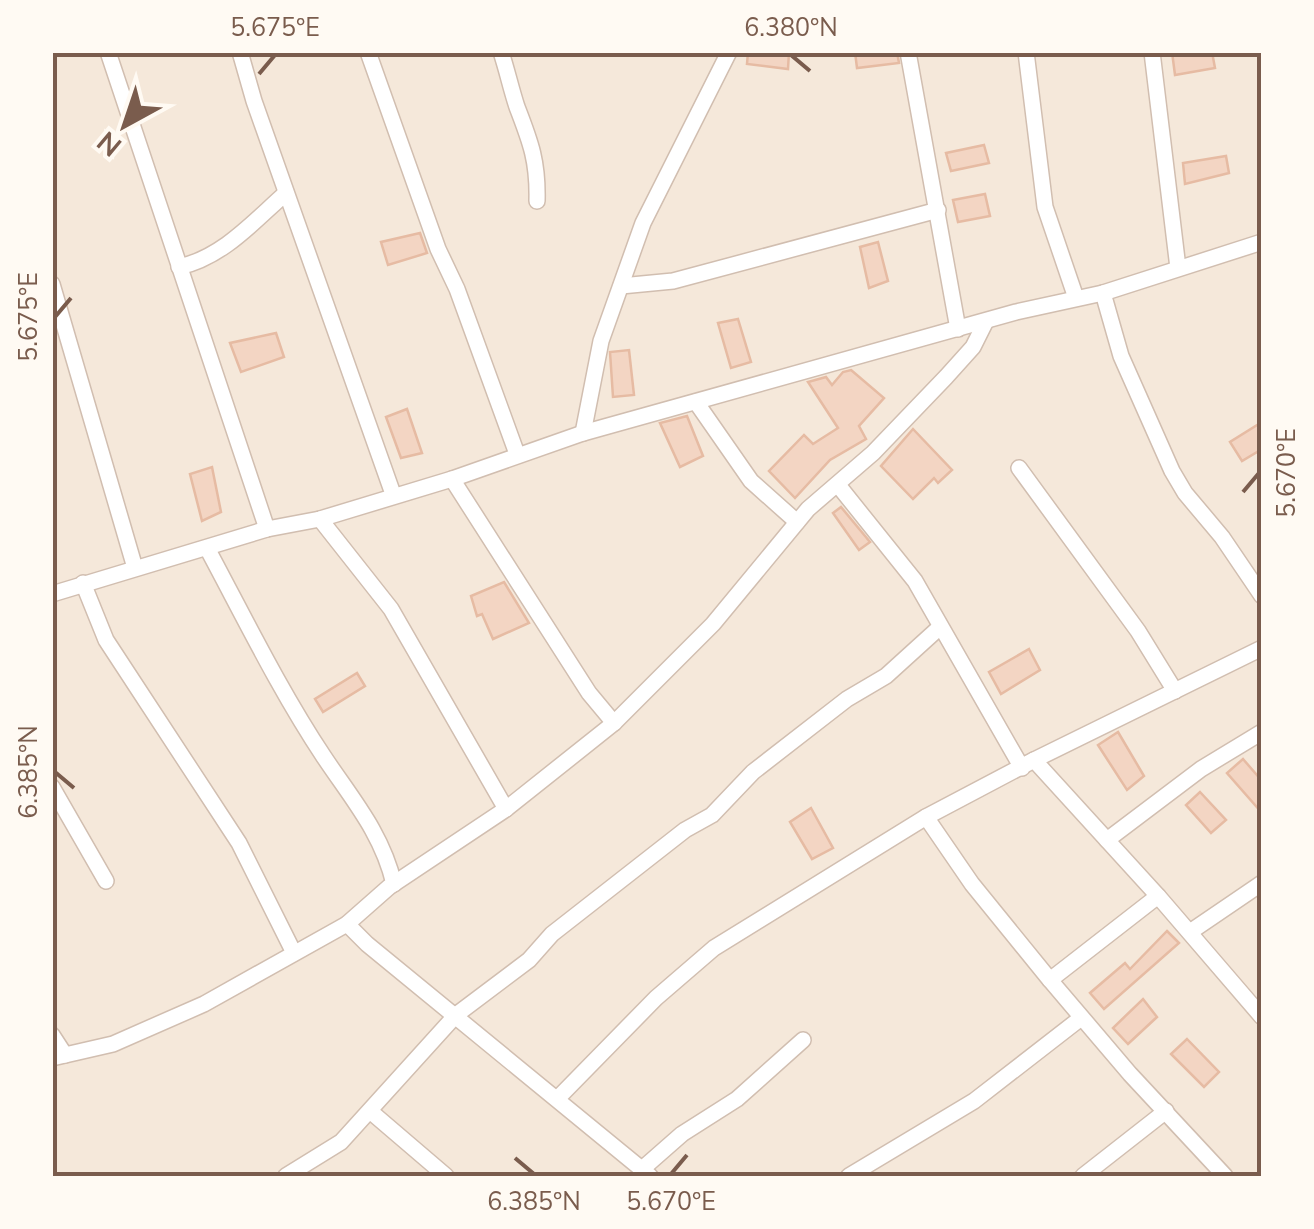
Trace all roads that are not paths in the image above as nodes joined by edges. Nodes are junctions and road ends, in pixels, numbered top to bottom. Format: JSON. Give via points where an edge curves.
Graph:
{"nodes":[{"id":1,"x":108,"y":52,"type":"edge"},
{"id":2,"x":240,"y":52,"type":"edge"},
{"id":3,"x":368,"y":52,"type":"edge"},
{"id":4,"x":501,"y":52,"type":"edge"},
{"id":5,"x":729,"y":52,"type":"edge"},
{"id":6,"x":908,"y":52,"type":"edge"},
{"id":7,"x":1026,"y":52,"type":"edge"},
{"id":8,"x":1152,"y":52,"type":"edge"},
{"id":9,"x":286,"y":193,"type":"junction"},
{"id":10,"x":537,"y":201,"type":"dead end"},
{"id":11,"x":938,"y":210,"type":"junction"},
{"id":12,"x":1262,"y":242,"type":"edge"},
{"id":13,"x":179,"y":267,"type":"junction"},
{"id":14,"x":1178,"y":268,"type":"junction"},
{"id":15,"x":52,"y":284,"type":"edge"},
{"id":16,"x":621,"y":286,"type":"junction"},
{"id":17,"x":1103,"y":292,"type":"junction"},
{"id":18,"x":1076,"y":298,"type":"junction"},
{"id":19,"x":986,"y":321,"type":"junction"},
{"id":20,"x":958,"y":329,"type":"junction"},
{"id":21,"x":696,"y":402,"type":"junction"},
{"id":22,"x":583,"y":433,"type":"junction"},
{"id":23,"x":517,"y":454,"type":"junction"},
{"id":24,"x":1019,"y":468,"type":"dead end"},
{"id":25,"x":452,"y":479,"type":"junction"},
{"id":26,"x":838,"y":485,"type":"junction"},
{"id":27,"x":394,"y":494,"type":"junction"},
{"id":28,"x":320,"y":518,"type":"junction"},
{"id":29,"x":796,"y":522,"type":"junction"},
{"id":30,"x":267,"y":529,"type":"junction"},
{"id":31,"x":207,"y":548,"type":"junction"},
{"id":32,"x":135,"y":568,"type":"junction"},
{"id":33,"x":83,"y":584,"type":"junction"},
{"id":34,"x":52,"y":594,"type":"edge"},
{"id":35,"x":1262,"y":596,"type":"edge"},
{"id":36,"x":940,"y":628,"type":"junction"},
{"id":37,"x":1262,"y":648,"type":"edge"},
{"id":38,"x":1175,"y":691,"type":"junction"},
{"id":39,"x":614,"y":723,"type":"junction"},
{"id":40,"x":1262,"y":732,"type":"edge"},
{"id":41,"x":1028,"y":764,"type":"junction"},
{"id":42,"x":52,"y":787,"type":"edge"},
{"id":43,"x":506,"y":809,"type":"junction"},
{"id":44,"x":926,"y":817,"type":"junction"},
{"id":45,"x":1107,"y":840,"type":"junction"},
{"id":46,"x":106,"y":882,"type":"dead end"},
{"id":47,"x":1262,"y":883,"type":"edge"},
{"id":48,"x":394,"y":884,"type":"junction"},
{"id":49,"x":1158,"y":896,"type":"junction"},
{"id":50,"x":347,"y":924,"type":"junction"},
{"id":51,"x":1190,"y":932,"type":"junction"},
{"id":52,"x":294,"y":953,"type":"junction"},
{"id":53,"x":1050,"y":980,"type":"junction"},
{"id":54,"x":456,"y":1015,"type":"junction"},
{"id":55,"x":1081,"y":1018,"type":"junction"},
{"id":56,"x":1262,"y":1018,"type":"edge"},
{"id":57,"x":52,"y":1035,"type":"edge"},
{"id":58,"x":803,"y":1040,"type":"dead end"},
{"id":59,"x":59,"y":1057,"type":"edge"},
{"id":60,"x":558,"y":1098,"type":"junction"},
{"id":61,"x":370,"y":1111,"type":"junction"},
{"id":62,"x":1166,"y":1111,"type":"junction"},
{"id":63,"x":311,"y":1171,"type":"edge"},
{"id":64,"x":646,"y":1173,"type":"edge"},
{"id":65,"x":286,"y":1176,"type":"edge"},
{"id":66,"x":446,"y":1176,"type":"edge"},
{"id":67,"x":849,"y":1176,"type":"edge"},
{"id":68,"x":1083,"y":1176,"type":"edge"},
{"id":69,"x":1224,"y":1176,"type":"edge"}],
"edges":[{"from":1,"to":13,"type":"street"},
{"from":2,"to":9,"type":"street"},
{"from":3,"to":23,"type":"street"},
{"from":4,"to":10,"type":"street","via":[[534,147]]},
{"from":5,"to":16,"type":"street","via":[[643,223]]},
{"from":6,"to":11,"type":"street"},
{"from":7,"to":18,"type":"street","via":[[1045,207]]},
{"from":8,"to":14,"type":"street"},
{"from":9,"to":13,"type":"street","via":[[224,248]]},
{"from":9,"to":27,"type":"street"},
{"from":11,"to":16,"type":"street","via":[[673,281]]},
{"from":11,"to":20,"type":"street"},
{"from":12,"to":14,"type":"street"},
{"from":13,"to":30,"type":"street"},
{"from":14,"to":17,"type":"street"},
{"from":15,"to":32,"type":"street"},
{"from":16,"to":22,"type":"street","via":[[601,341]]},
{"from":17,"to":18,"type":"street"},
{"from":17,"to":35,"type":"street","via":[[1122,356],[1172,471]]},
{"from":18,"to":19,"type":"street"},
{"from":19,"to":20,"type":"street"},
{"from":19,"to":26,"type":"street","via":[[946,377]]},
{"from":20,"to":21,"type":"street"},
{"from":21,"to":22,"type":"street"},
{"from":21,"to":29,"type":"street","via":[[751,481]]},
{"from":22,"to":23,"type":"street"},
{"from":23,"to":25,"type":"street"},
{"from":24,"to":38,"type":"street"},
{"from":25,"to":27,"type":"street"},
{"from":25,"to":39,"type":"street"},
{"from":26,"to":29,"type":"street"},
{"from":26,"to":36,"type":"street","via":[[915,581]]},
{"from":27,"to":28,"type":"street"},
{"from":28,"to":30,"type":"street"},
{"from":28,"to":43,"type":"street","via":[[391,609]]},
{"from":29,"to":39,"type":"street","via":[[713,624]]},
{"from":30,"to":31,"type":"street"},
{"from":31,"to":32,"type":"street"},
{"from":31,"to":48,"type":"street","via":[[324,757],[372,826]]},
{"from":32,"to":33,"type":"street"},
{"from":33,"to":34,"type":"street"},
{"from":33,"to":52,"type":"street","via":[[106,640],[239,843]]},
{"from":36,"to":41,"type":"street"},
{"from":36,"to":54,"type":"street"},
{"from":37,"to":38,"type":"street"},
{"from":38,"to":41,"type":"street"},
{"from":39,"to":43,"type":"street"},
{"from":40,"to":45,"type":"street"},
{"from":41,"to":44,"type":"street"},
{"from":41,"to":45,"type":"street"},
{"from":42,"to":46,"type":"street"},
{"from":43,"to":48,"type":"street"},
{"from":44,"to":53,"type":"street"},
{"from":44,"to":60,"type":"street","via":[[714,948]]},
{"from":45,"to":49,"type":"street"},
{"from":47,"to":51,"type":"street"},
{"from":48,"to":50,"type":"street"},
{"from":49,"to":51,"type":"street"},
{"from":49,"to":53,"type":"street"},
{"from":50,"to":52,"type":"street"},
{"from":50,"to":54,"type":"street"},
{"from":51,"to":56,"type":"street"},
{"from":52,"to":59,"type":"street","via":[[204,1004],[113,1044]]},
{"from":53,"to":55,"type":"street"},
{"from":54,"to":60,"type":"street"},
{"from":54,"to":61,"type":"street"},
{"from":55,"to":62,"type":"street"},
{"from":55,"to":67,"type":"street","via":[[974,1101]]},
{"from":57,"to":59,"type":"street"},
{"from":58,"to":64,"type":"street","via":[[737,1099],[682,1134]]},
{"from":60,"to":64,"type":"street"},
{"from":61,"to":63,"type":"street"},
{"from":61,"to":66,"type":"street"},
{"from":62,"to":68,"type":"street"},
{"from":62,"to":69,"type":"street"},
{"from":63,"to":65,"type":"street"}]}
